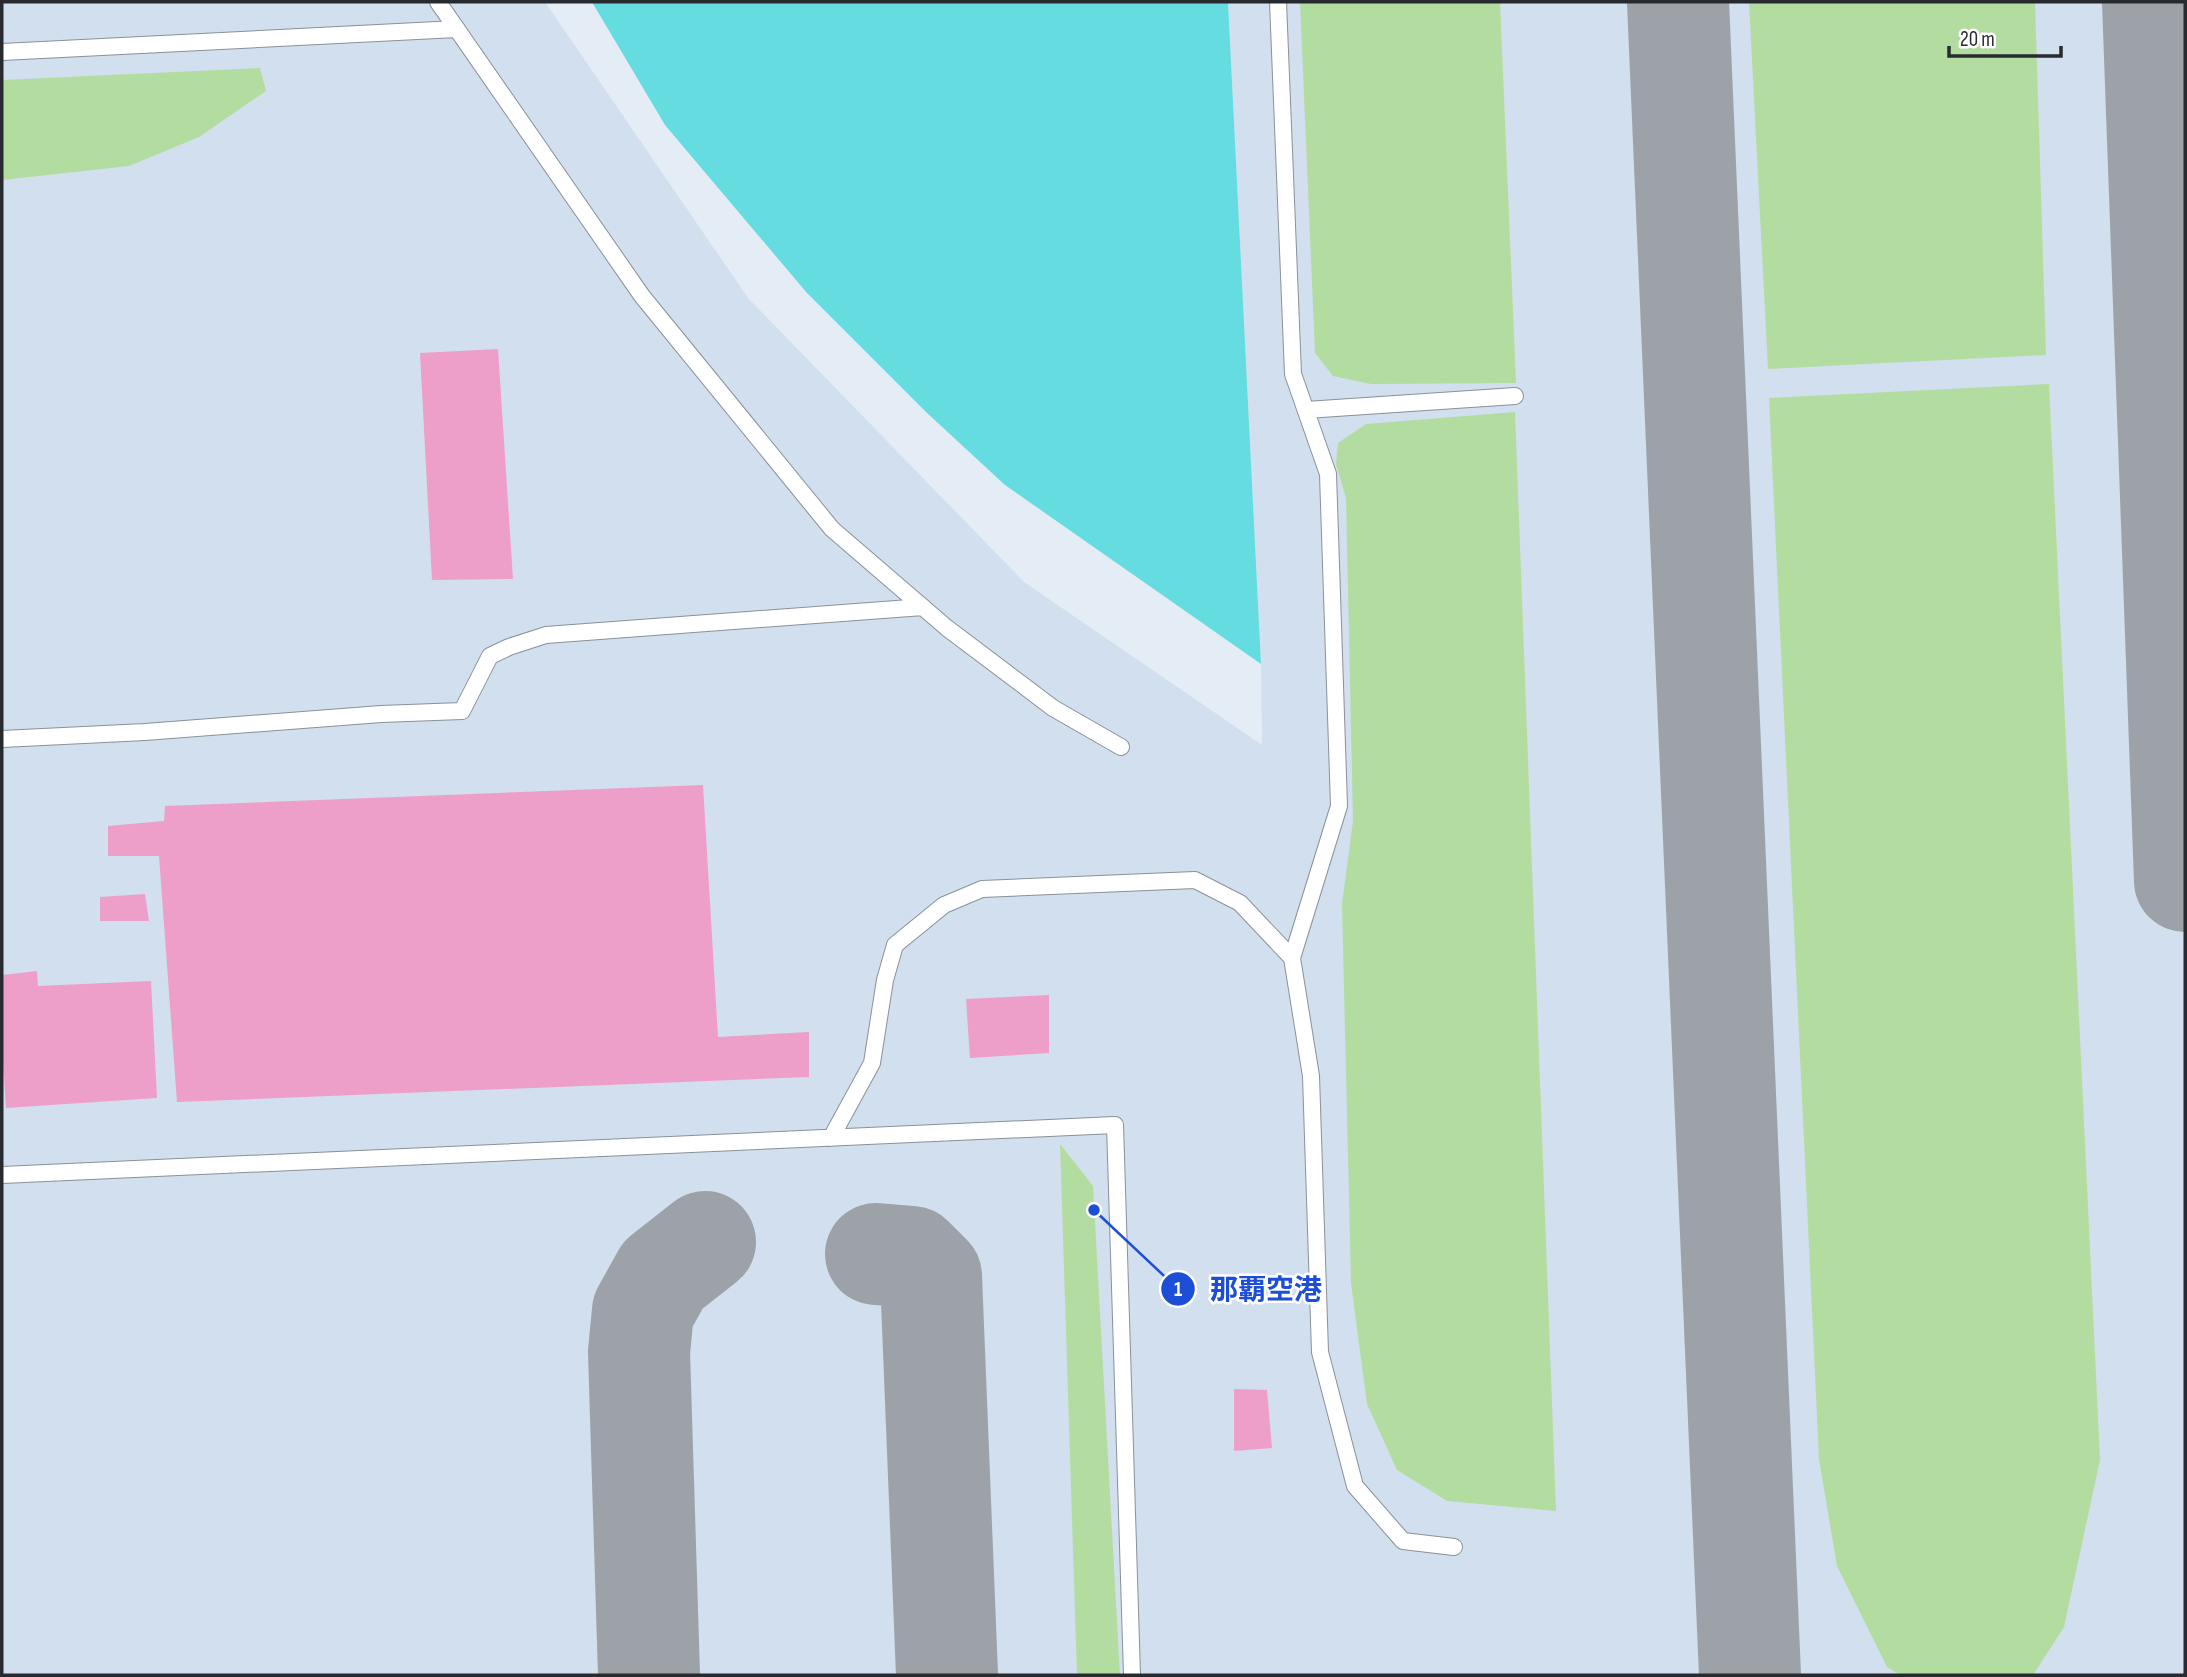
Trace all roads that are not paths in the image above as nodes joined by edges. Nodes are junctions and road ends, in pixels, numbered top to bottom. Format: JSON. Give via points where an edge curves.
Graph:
{"nodes":[{"id":1,"x":438,"y":2,"type":"edge"},
{"id":2,"x":1278,"y":2,"type":"edge"},
{"id":3,"x":457,"y":29,"type":"junction"},
{"id":4,"x":2,"y":52,"type":"edge"},
{"id":5,"x":1515,"y":396,"type":"dead end"},
{"id":6,"x":1306,"y":410,"type":"junction"},
{"id":7,"x":923,"y":607,"type":"junction"},
{"id":8,"x":2,"y":739,"type":"edge"},
{"id":9,"x":1121,"y":747,"type":"dead end"},
{"id":10,"x":1292,"y":958,"type":"junction"},
{"id":11,"x":831,"y":1138,"type":"junction"},
{"id":12,"x":2,"y":1175,"type":"edge"},
{"id":13,"x":1454,"y":1547,"type":"dead end"},
{"id":14,"x":1132,"y":1675,"type":"edge"}],
"edges":[{"from":1,"to":3,"type":"lane"},
{"from":2,"to":6,"type":"lane","via":[[1293,374]]},
{"from":3,"to":4,"type":"lane"},
{"from":3,"to":7,"type":"lane","via":[[642,296],[832,529]]},
{"from":5,"to":6,"type":"lane"},
{"from":6,"to":10,"type":"lane","via":[[1328,474],[1339,806]]},
{"from":7,"to":8,"type":"lane","via":[[546,635],[490,656],[462,711]]},
{"from":7,"to":9,"type":"lane","via":[[1054,708]]},
{"from":10,"to":11,"type":"lane","via":[[1240,903],[1195,880],[982,889],[944,905],[895,945],[872,1063]]},
{"from":10,"to":13,"type":"lane","via":[[1311,1076],[1320,1352],[1355,1486],[1403,1541]]},
{"from":11,"to":12,"type":"lane"},
{"from":11,"to":14,"type":"lane","via":[[1115,1125]]}]}
